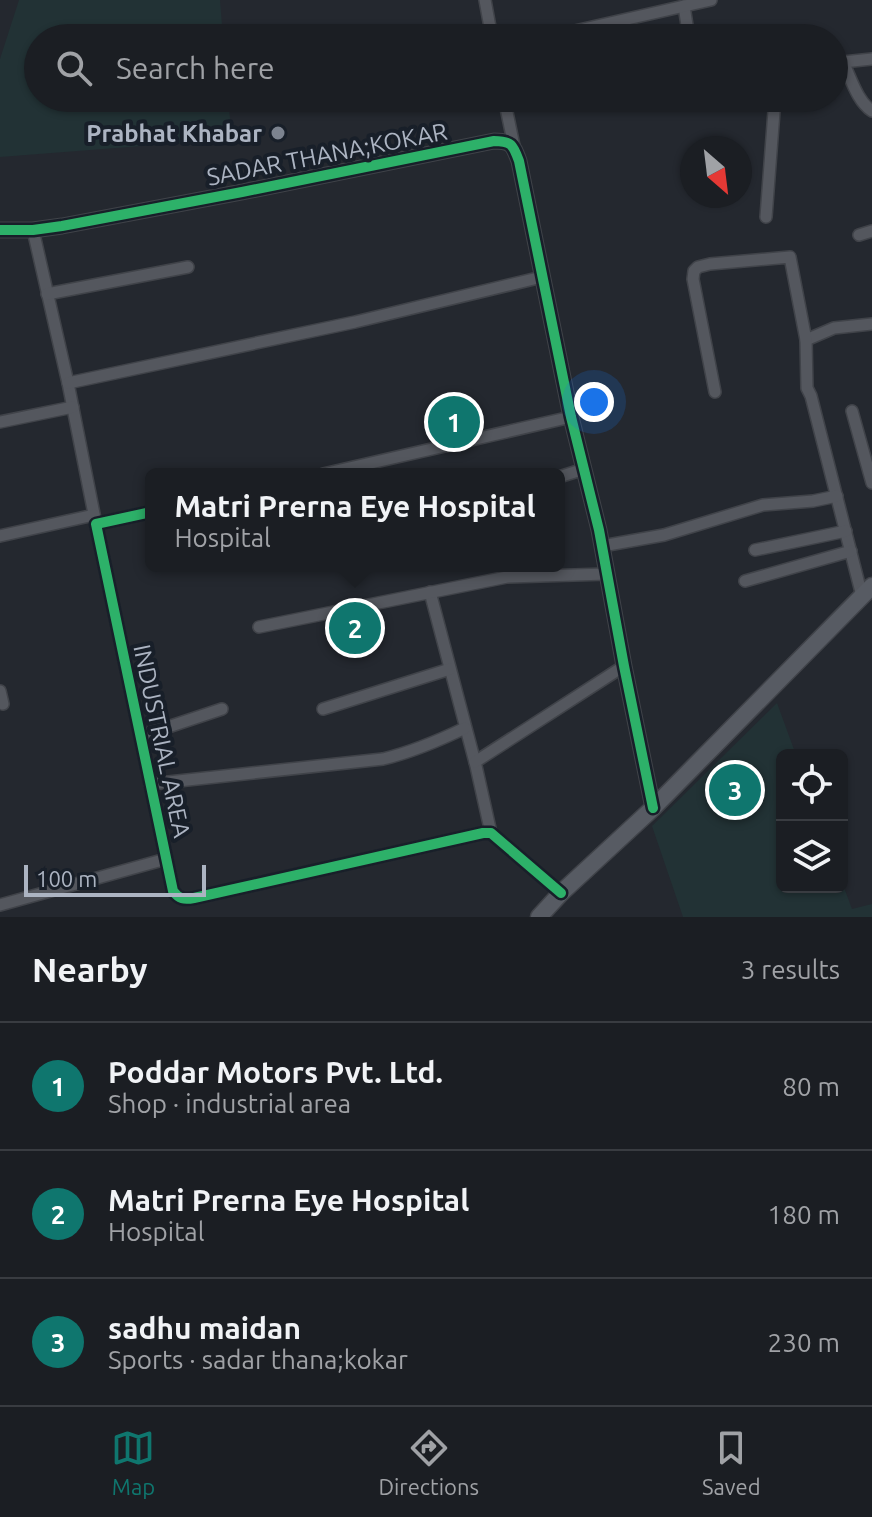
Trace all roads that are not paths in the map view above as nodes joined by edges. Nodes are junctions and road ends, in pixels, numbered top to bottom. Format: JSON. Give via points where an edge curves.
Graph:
{"nodes":[{"id":1,"x":485,"y":0,"type":"edge"},
{"id":2,"x":711,"y":0,"type":"edge"},
{"id":3,"x":684,"y":6,"type":"junction"},
{"id":4,"x":489,"y":24,"type":"edge"},
{"id":5,"x":605,"y":24,"type":"edge"},
{"id":6,"x":687,"y":24,"type":"edge"},
{"id":7,"x":872,"y":59,"type":"edge"},
{"id":8,"x":848,"y":61,"type":"edge"},
{"id":9,"x":848,"y":78,"type":"edge"},
{"id":10,"x":872,"y":111,"type":"edge"},
{"id":11,"x":507,"y":112,"type":"edge"},
{"id":12,"x":774,"y":112,"type":"edge"},
{"id":13,"x":514,"y":146,"type":"junction"},
{"id":14,"x":766,"y":217,"type":"dead end"},
{"id":15,"x":0,"y":230,"type":"edge"},
{"id":16,"x":33,"y":230,"type":"junction"},
{"id":17,"x":872,"y":231,"type":"edge"},
{"id":18,"x":859,"y":235,"type":"dead end"},
{"id":19,"x":188,"y":267,"type":"dead end"},
{"id":20,"x":542,"y":277,"type":"junction"},
{"id":21,"x":47,"y":294,"type":"junction"},
{"id":22,"x":872,"y":324,"type":"edge"},
{"id":23,"x":806,"y":340,"type":"junction"},
{"id":24,"x":68,"y":383,"type":"junction"},
{"id":25,"x":715,"y":392,"type":"dead end"},
{"id":26,"x":73,"y":407,"type":"junction"},
{"id":27,"x":852,"y":411,"type":"dead end"},
{"id":28,"x":571,"y":417,"type":"junction"},
{"id":29,"x":0,"y":422,"type":"edge"},
{"id":30,"x":349,"y":468,"type":"edge"},
{"id":31,"x":584,"y":469,"type":"junction"},
{"id":32,"x":565,"y":475,"type":"edge"},
{"id":33,"x":872,"y":483,"type":"edge"},
{"id":34,"x":837,"y":496,"type":"junction"},
{"id":35,"x":145,"y":513,"type":"edge"},
{"id":36,"x":95,"y":520,"type":"junction"},
{"id":37,"x":846,"y":531,"type":"junction"},
{"id":38,"x":0,"y":536,"type":"edge"},
{"id":39,"x":602,"y":546,"type":"junction"},
{"id":40,"x":755,"y":550,"type":"dead end"},
{"id":41,"x":851,"y":551,"type":"junction"},
{"id":42,"x":503,"y":572,"type":"edge"},
{"id":43,"x":540,"y":572,"type":"edge"},
{"id":44,"x":607,"y":574,"type":"junction"},
{"id":45,"x":745,"y":581,"type":"dead end"},
{"id":46,"x":430,"y":592,"type":"junction"},
{"id":47,"x":869,"y":593,"type":"edge"},
{"id":48,"x":259,"y":627,"type":"dead end"},
{"id":49,"x":624,"y":666,"type":"junction"},
{"id":50,"x":450,"y":669,"type":"junction"},
{"id":51,"x":222,"y":709,"type":"dead end"},
{"id":52,"x":323,"y":709,"type":"dead end"},
{"id":53,"x":465,"y":728,"type":"junction"},
{"id":54,"x":141,"y":736,"type":"junction"},
{"id":55,"x":475,"y":762,"type":"junction"},
{"id":56,"x":150,"y":784,"type":"junction"},
{"id":57,"x":653,"y":808,"type":"junction"},
{"id":58,"x":491,"y":833,"type":"junction"},
{"id":59,"x":166,"y":859,"type":"junction"},
{"id":60,"x":561,"y":893,"type":"junction"},
{"id":61,"x":0,"y":905,"type":"edge"},
{"id":62,"x":539,"y":917,"type":"edge"}],
"edges":[{"from":1,"to":4,"type":"street"},
{"from":2,"to":3,"type":"street"},
{"from":3,"to":5,"type":"street"},
{"from":3,"to":6,"type":"street"},
{"from":7,"to":8,"type":"street"},
{"from":9,"to":10,"type":"street"},
{"from":11,"to":13,"type":"street"},
{"from":12,"to":14,"type":"street"},
{"from":13,"to":16,"type":"street","name":"SADAR THANA;KOKAR","via":[[494,141]]},
{"from":13,"to":20,"type":"street"},
{"from":15,"to":16,"type":"street","name":"SADAR THANA;KOKAR"},
{"from":16,"to":21,"type":"street","name":"INDUSTRIAL AREA"},
{"from":17,"to":18,"type":"street"},
{"from":19,"to":21,"type":"street"},
{"from":20,"to":24,"type":"street"},
{"from":20,"to":28,"type":"street"},
{"from":21,"to":24,"type":"street","name":"INDUSTRIAL AREA"},
{"from":22,"to":23,"type":"street","via":[[834,328]]},
{"from":23,"to":25,"type":"street","via":[[790,257],[698,267],[693,279]]},
{"from":23,"to":34,"type":"street","via":[[807,388]]},
{"from":24,"to":26,"type":"street","name":"INDUSTRIAL AREA"},
{"from":26,"to":29,"type":"street"},
{"from":26,"to":36,"type":"street","name":"INDUSTRIAL AREA"},
{"from":27,"to":33,"type":"street"},
{"from":28,"to":30,"type":"street"},
{"from":28,"to":31,"type":"street"},
{"from":31,"to":32,"type":"street"},
{"from":31,"to":39,"type":"street"},
{"from":34,"to":37,"type":"street"},
{"from":34,"to":39,"type":"street","via":[[763,505],[664,535]]},
{"from":35,"to":36,"type":"street"},
{"from":36,"to":38,"type":"street"},
{"from":36,"to":54,"type":"street","name":"INDUSTRIAL AREA"},
{"from":37,"to":40,"type":"street"},
{"from":37,"to":41,"type":"street"},
{"from":39,"to":44,"type":"street"},
{"from":41,"to":45,"type":"street"},
{"from":41,"to":47,"type":"street"},
{"from":42,"to":46,"type":"street"},
{"from":43,"to":44,"type":"street"},
{"from":44,"to":49,"type":"street"},
{"from":46,"to":48,"type":"street"},
{"from":46,"to":50,"type":"street"},
{"from":47,"to":57,"type":"main road"},
{"from":49,"to":55,"type":"street"},
{"from":49,"to":57,"type":"street"},
{"from":50,"to":52,"type":"street"},
{"from":50,"to":53,"type":"street"},
{"from":51,"to":54,"type":"street"},
{"from":53,"to":55,"type":"street"},
{"from":53,"to":56,"type":"street","via":[[383,759]]},
{"from":54,"to":56,"type":"street","name":"INDUSTRIAL AREA"},
{"from":55,"to":58,"type":"street"},
{"from":56,"to":59,"type":"street","name":"INDUSTRIAL AREA"},
{"from":57,"to":60,"type":"main road"},
{"from":58,"to":59,"type":"street","name":"INDUSTRIAL AREA","via":[[184,900],[173,891]]},
{"from":58,"to":60,"type":"street"},
{"from":59,"to":61,"type":"street"},
{"from":60,"to":62,"type":"main road"}]}
